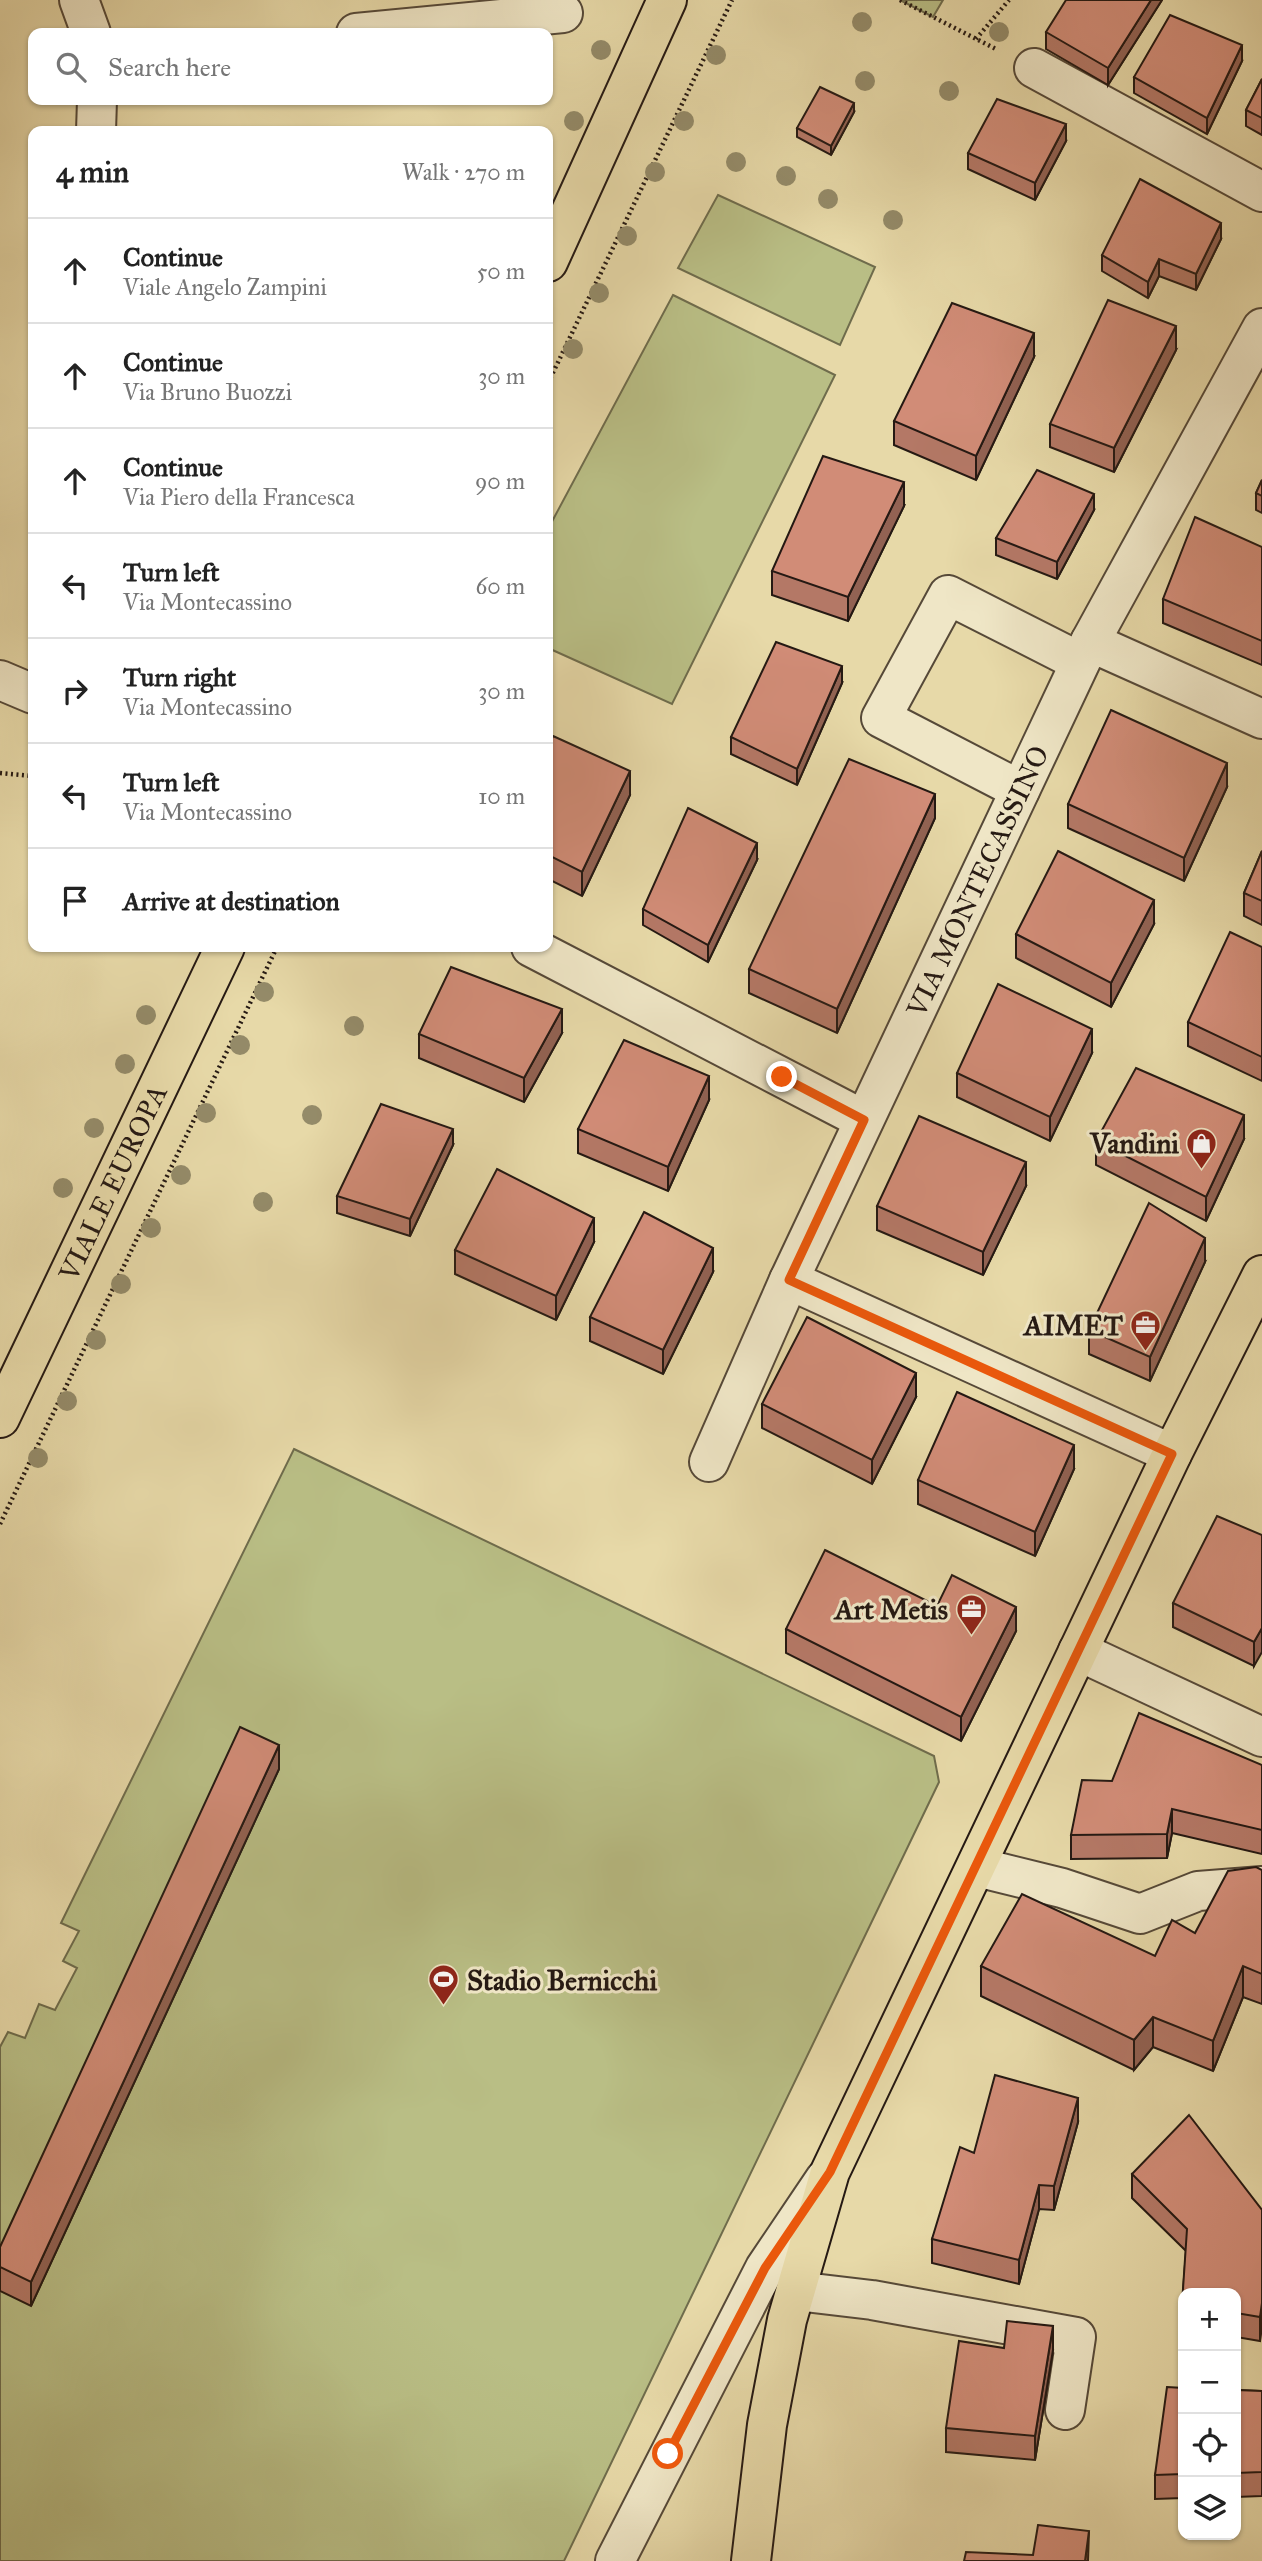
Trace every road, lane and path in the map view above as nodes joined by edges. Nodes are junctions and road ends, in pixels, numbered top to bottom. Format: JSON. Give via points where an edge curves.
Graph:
{"nodes":[{"id":1,"x":79,"y":0,"type":"edge"},
{"id":2,"x":667,"y":0,"type":"edge"},
{"id":3,"x":732,"y":0,"type":"edge"},
{"id":4,"x":900,"y":0,"type":"edge"},
{"id":5,"x":1009,"y":0,"type":"edge"},
{"id":6,"x":563,"y":13,"type":"dead end"},
{"id":7,"x":89,"y":28,"type":"edge"},
{"id":8,"x":408,"y":28,"type":"edge"},
{"id":9,"x":976,"y":39,"type":"junction"},
{"id":10,"x":1034,"y":68,"type":"joint"},
{"id":11,"x":97,"y":105,"type":"edge"},
{"id":12,"x":96,"y":126,"type":"edge"},
{"id":13,"x":1262,"y":192,"type":"edge"},
{"id":14,"x":553,"y":251,"type":"edge"},
{"id":15,"x":1262,"y":328,"type":"edge"},
{"id":16,"x":553,"y":373,"type":"edge"},
{"id":17,"x":1085,"y":652,"type":"junction"},
{"id":18,"x":0,"y":680,"type":"edge"},
{"id":19,"x":28,"y":692,"type":"edge"},
{"id":20,"x":1262,"y":719,"type":"edge"},
{"id":21,"x":0,"y":772,"type":"edge"},
{"id":22,"x":28,"y":775,"type":"edge"},
{"id":23,"x":1020,"y":790,"type":"junction"},
{"id":24,"x":223,"y":952,"type":"edge"},
{"id":25,"x":275,"y":952,"type":"edge"},
{"id":26,"x":541,"y":952,"type":"edge"},
{"id":27,"x":864,"y":1120,"type":"junction"},
{"id":28,"x":1262,"y":1275,"type":"edge"},
{"id":29,"x":789,"y":1280,"type":"junction"},
{"id":30,"x":1253,"y":1318,"type":"edge"},
{"id":31,"x":0,"y":1418,"type":"edge"},
{"id":32,"x":1172,"y":1454,"type":"junction"},
{"id":33,"x":709,"y":1462,"type":"dead end"},
{"id":34,"x":0,"y":1524,"type":"edge"},
{"id":35,"x":1078,"y":1651,"type":"junction"},
{"id":36,"x":1262,"y":1737,"type":"edge"},
{"id":37,"x":977,"y":1867,"type":"junction"},
{"id":38,"x":1262,"y":1886,"type":"edge"},
{"id":39,"x":830,"y":2172,"type":"junction"},
{"id":40,"x":796,"y":2291,"type":"junction"},
{"id":41,"x":1065,"y":2410,"type":"dead end"},
{"id":42,"x":615,"y":2561,"type":"edge"},
{"id":43,"x":751,"y":2561,"type":"edge"}],
"edges":[{"from":1,"to":7,"type":"street"},
{"from":2,"to":14,"type":"main road"},
{"from":3,"to":16,"type":"path"},
{"from":4,"to":9,"type":"path"},
{"from":5,"to":9,"type":"path"},
{"from":6,"to":8,"type":"street"},
{"from":9,"to":10,"type":"path"},
{"from":10,"to":13,"type":"street"},
{"from":11,"to":12,"type":"street"},
{"from":15,"to":17,"type":"street","name":"VIA MONTECASSINO"},
{"from":17,"to":20,"type":"street"},
{"from":17,"to":23,"type":"street","name":"VIA MONTECASSINO"},
{"from":17,"to":23,"type":"street","via":[[948,595],[881,718]]},
{"from":18,"to":19,"type":"street"},
{"from":21,"to":22,"type":"path"},
{"from":23,"to":27,"type":"street","name":"VIA MONTECASSINO"},
{"from":24,"to":31,"type":"main road","name":"VIALE EUROPA"},
{"from":25,"to":34,"type":"path"},
{"from":26,"to":27,"type":"street"},
{"from":27,"to":29,"type":"street","name":"VIA MONTECASSINO"},
{"from":28,"to":30,"type":"main road"},
{"from":29,"to":32,"type":"street"},
{"from":29,"to":33,"type":"street","name":"VIA MONTECASSINO"},
{"from":30,"to":32,"type":"main road"},
{"from":32,"to":35,"type":"main road"},
{"from":35,"to":36,"type":"street"},
{"from":35,"to":37,"type":"main road"},
{"from":37,"to":38,"type":"street","via":[[1140,1914],[1198,1891]]},
{"from":37,"to":39,"type":"main road"},
{"from":39,"to":40,"type":"main road"},
{"from":39,"to":42,"type":"street","via":[[765,2268]]},
{"from":40,"to":41,"type":"street","via":[[1076,2337]]},
{"from":40,"to":43,"type":"main road","via":[[767,2425]]}]}
